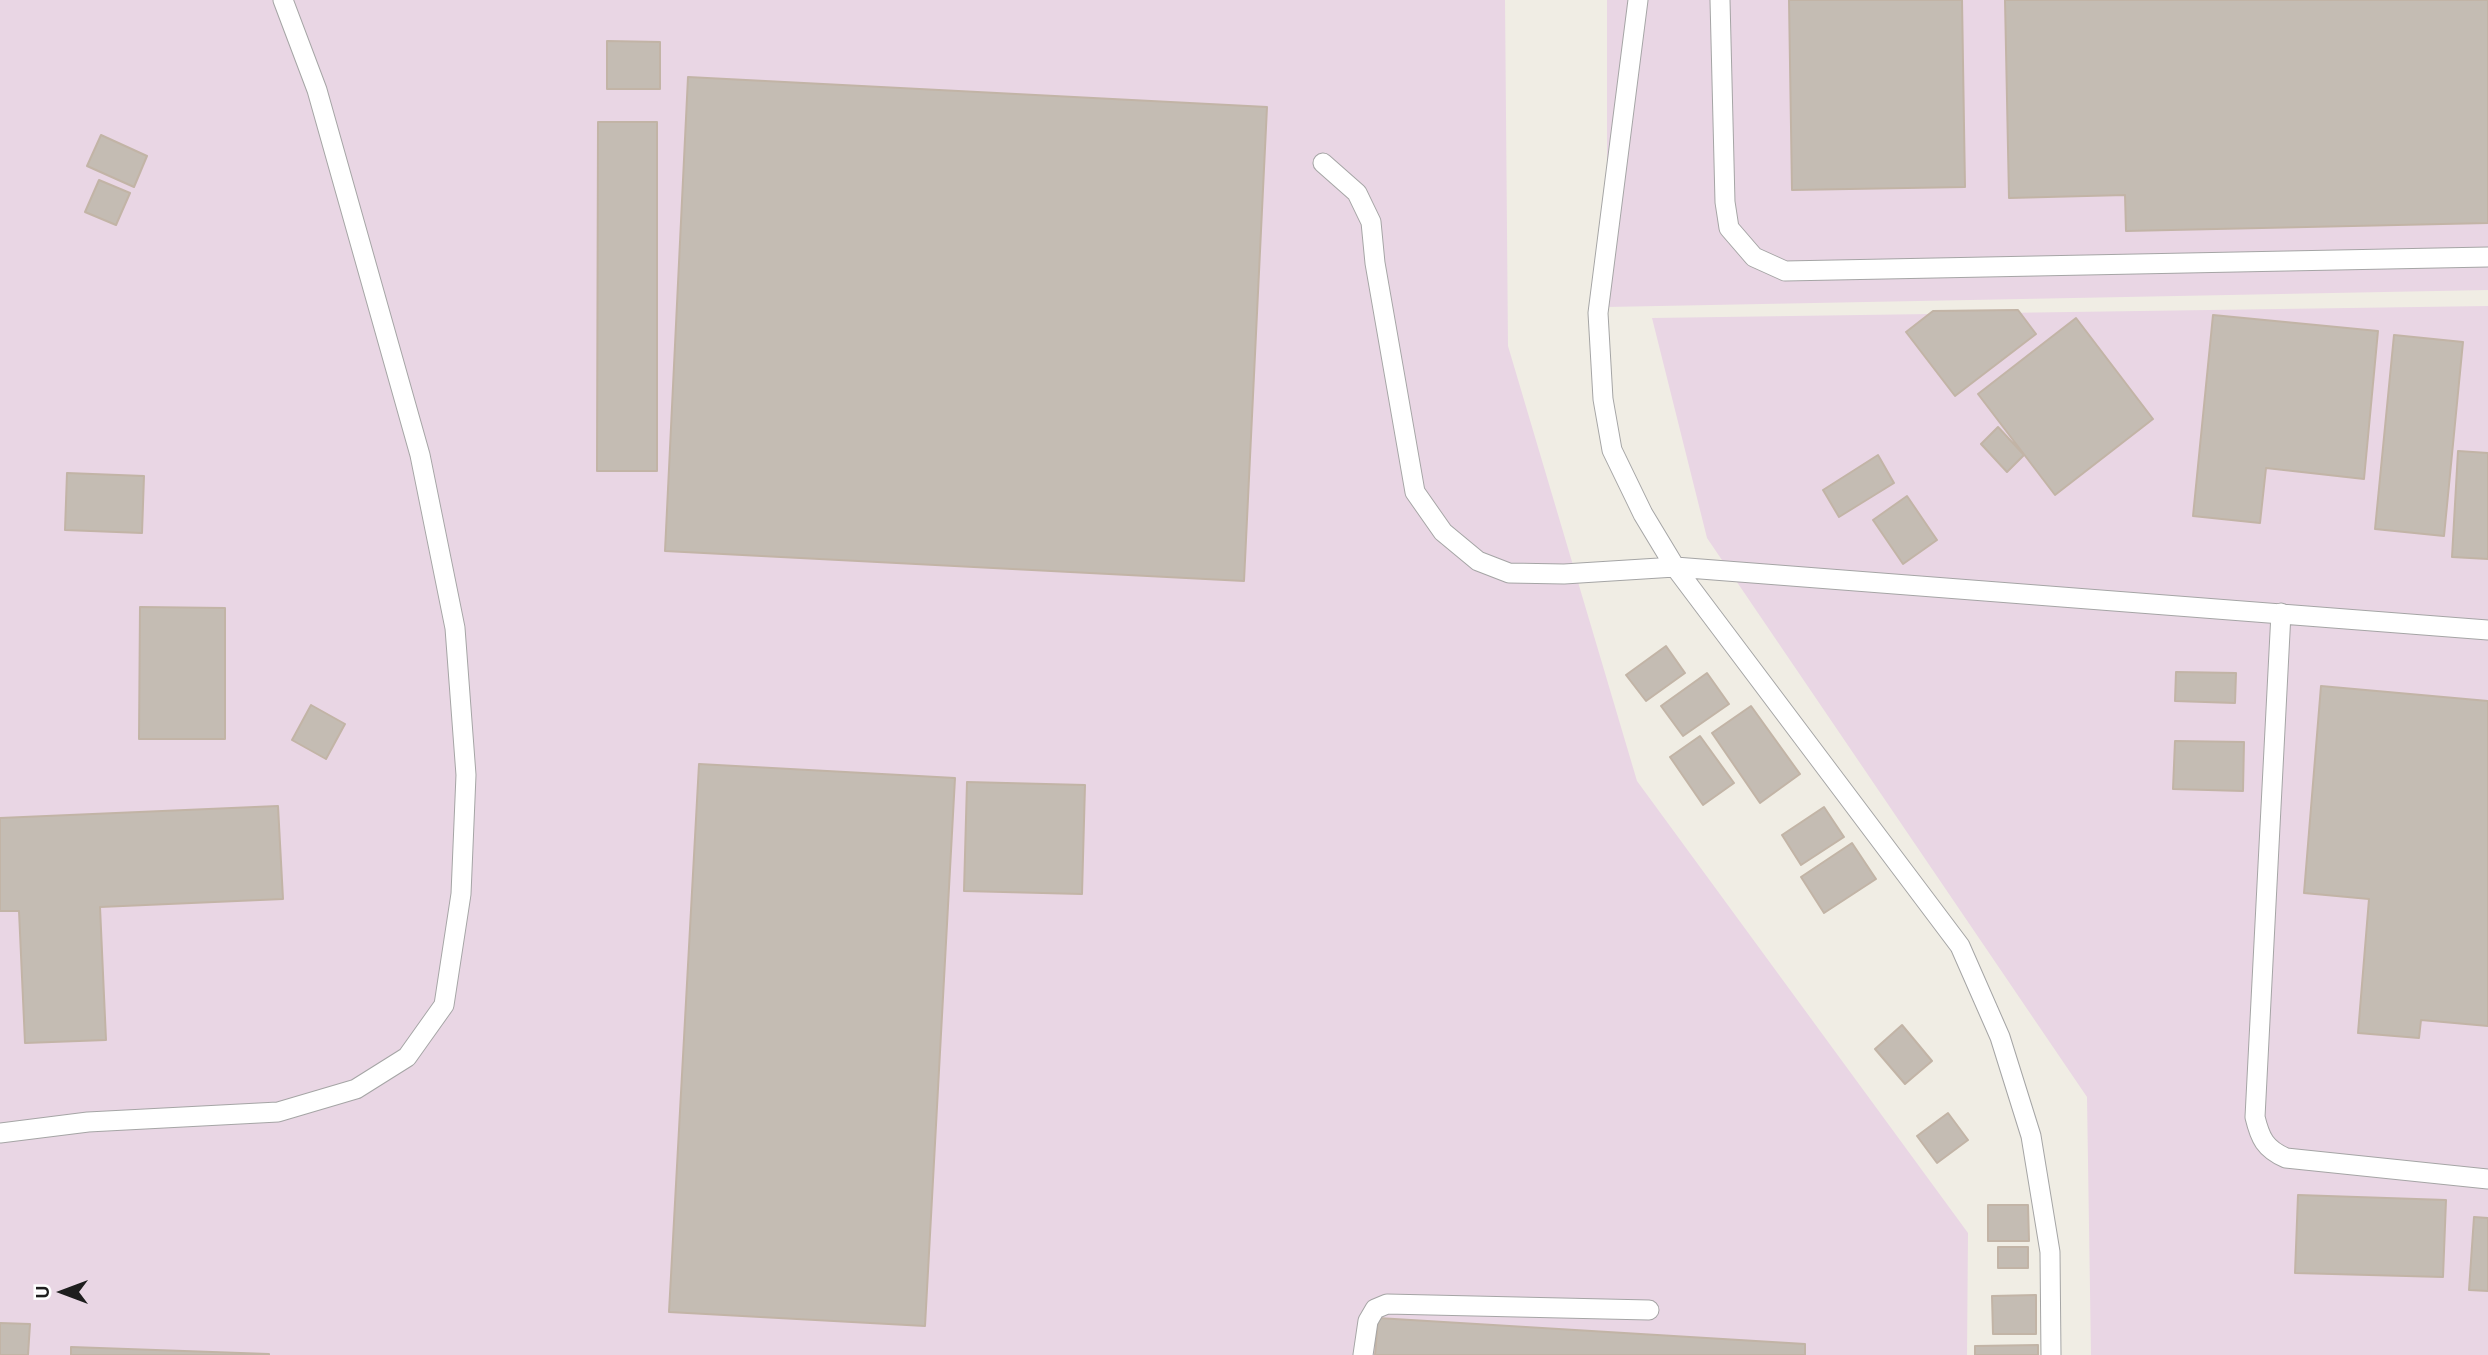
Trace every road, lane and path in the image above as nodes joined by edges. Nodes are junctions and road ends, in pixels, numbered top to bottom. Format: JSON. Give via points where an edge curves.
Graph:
{"nodes":[{"id":1,"x":283,"y":0,"type":"edge"},
{"id":2,"x":1638,"y":0,"type":"edge"},
{"id":3,"x":1720,"y":0,"type":"edge"},
{"id":4,"x":1323,"y":163,"type":"dead end"},
{"id":5,"x":2488,"y":257,"type":"edge"},
{"id":6,"x":1675,"y":567,"type":"junction"},
{"id":7,"x":2281,"y":613,"type":"junction"},
{"id":8,"x":2488,"y":630,"type":"edge"},
{"id":9,"x":0,"y":1133,"type":"edge"},
{"id":10,"x":2488,"y":1178,"type":"edge"},
{"id":11,"x":1649,"y":1310,"type":"dead end"},
{"id":12,"x":1363,"y":1355,"type":"edge"},
{"id":13,"x":2052,"y":1355,"type":"edge"}],
"edges":[{"from":1,"to":9,"type":"lane","via":[[317,90],[420,456],[455,628],[466,775],[461,894],[444,1004],[407,1058],[356,1089],[278,1112],[88,1122]]},
{"from":2,"to":6,"type":"lane","via":[[1598,313],[1603,399],[1612,450]]},
{"from":3,"to":5,"type":"lane","via":[[1729,228],[1754,257],[1785,271]]},
{"from":4,"to":6,"type":"lane","via":[[1357,192],[1371,222],[1415,492],[1443,532],[1478,561],[1509,573]]},
{"from":6,"to":7,"type":"lane"},
{"from":6,"to":13,"type":"lane","via":[[1960,946],[2000,1037],[2031,1136],[2050,1252]]},
{"from":7,"to":8,"type":"lane"},
{"from":7,"to":10,"type":"lane","via":[[2255,1117],[2261,1139],[2272,1152],[2286,1158]]},
{"from":11,"to":12,"type":"lane","via":[[1387,1304],[1375,1308],[1368,1321]]}]}
